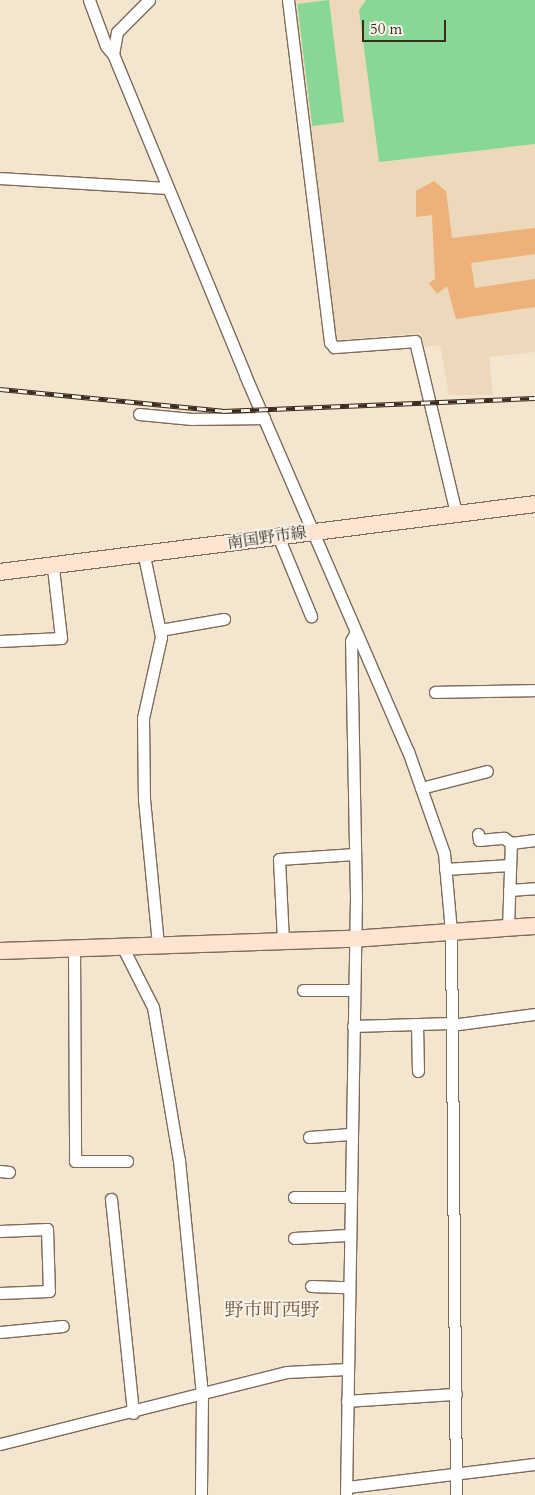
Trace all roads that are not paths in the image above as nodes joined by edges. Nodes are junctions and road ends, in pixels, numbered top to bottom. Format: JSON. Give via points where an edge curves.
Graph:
{"nodes":[{"id":1,"x":89,"y":0,"type":"edge"},
{"id":2,"x":149,"y":0,"type":"edge"},
{"id":3,"x":288,"y":0,"type":"edge"},
{"id":4,"x":113,"y":54,"type":"junction"},
{"id":5,"x":0,"y":178,"type":"edge"},
{"id":6,"x":166,"y":188,"type":"junction"},
{"id":7,"x":139,"y":414,"type":"dead end"},
{"id":8,"x":264,"y":418,"type":"junction"},
{"id":9,"x":535,"y":504,"type":"edge"},
{"id":10,"x":456,"y":513,"type":"junction"},
{"id":11,"x":313,"y":531,"type":"junction"},
{"id":12,"x":278,"y":536,"type":"junction"},
{"id":13,"x":144,"y":556,"type":"junction"},
{"id":14,"x":53,"y":568,"type":"junction"},
{"id":15,"x":0,"y":572,"type":"edge"},
{"id":16,"x":311,"y":616,"type":"dead end"},
{"id":17,"x":224,"y":619,"type":"dead end"},
{"id":18,"x":160,"y":630,"type":"junction"},
{"id":19,"x":356,"y":632,"type":"junction"},
{"id":20,"x":0,"y":641,"type":"edge"},
{"id":21,"x":535,"y":690,"type":"edge"},
{"id":22,"x":435,"y":692,"type":"dead end"},
{"id":23,"x":487,"y":771,"type":"dead end"},
{"id":24,"x":421,"y":788,"type":"junction"},
{"id":25,"x":478,"y":834,"type":"dead end"},
{"id":26,"x":535,"y":840,"type":"edge"},
{"id":27,"x":510,"y":843,"type":"junction"},
{"id":28,"x":355,"y":854,"type":"junction"},
{"id":29,"x":510,"y":865,"type":"junction"},
{"id":30,"x":445,"y":869,"type":"junction"},
{"id":31,"x":535,"y":888,"type":"edge"},
{"id":32,"x":509,"y":890,"type":"junction"},
{"id":33,"x":535,"y":926,"type":"edge"},
{"id":34,"x":508,"y":928,"type":"junction"},
{"id":35,"x":451,"y":931,"type":"junction"},
{"id":36,"x":352,"y":939,"type":"junction"},
{"id":37,"x":283,"y":941,"type":"junction"},
{"id":38,"x":158,"y":944,"type":"junction"},
{"id":39,"x":122,"y":946,"type":"junction"},
{"id":40,"x":74,"y":948,"type":"junction"},
{"id":41,"x":0,"y":951,"type":"edge"},
{"id":42,"x":303,"y":990,"type":"dead end"},
{"id":43,"x":352,"y":990,"type":"junction"},
{"id":44,"x":535,"y":1014,"type":"edge"},
{"id":45,"x":417,"y":1024,"type":"junction"},
{"id":46,"x":452,"y":1024,"type":"junction"},
{"id":47,"x":353,"y":1026,"type":"junction"},
{"id":48,"x":418,"y":1071,"type":"dead end"},
{"id":49,"x":350,"y":1134,"type":"junction"},
{"id":50,"x":309,"y":1137,"type":"dead end"},
{"id":51,"x":127,"y":1161,"type":"dead end"},
{"id":52,"x":294,"y":1197,"type":"dead end"},
{"id":53,"x":348,"y":1197,"type":"junction"},
{"id":54,"x":110,"y":1199,"type":"dead end"},
{"id":55,"x":0,"y":1231,"type":"edge"},
{"id":56,"x":347,"y":1235,"type":"junction"},
{"id":57,"x":294,"y":1238,"type":"dead end"},
{"id":58,"x":312,"y":1286,"type":"dead end"},
{"id":59,"x":346,"y":1287,"type":"junction"},
{"id":60,"x":0,"y":1293,"type":"edge"},
{"id":61,"x":63,"y":1326,"type":"dead end"},
{"id":62,"x":0,"y":1332,"type":"edge"},
{"id":63,"x":347,"y":1369,"type":"junction"},
{"id":64,"x":202,"y":1394,"type":"junction"},
{"id":65,"x":456,"y":1394,"type":"junction"},
{"id":66,"x":347,"y":1400,"type":"junction"},
{"id":67,"x":132,"y":1412,"type":"junction"},
{"id":68,"x":1,"y":1441,"type":"edge"},
{"id":69,"x":535,"y":1464,"type":"edge"},
{"id":70,"x":456,"y":1476,"type":"junction"},
{"id":71,"x":346,"y":1491,"type":"edge"},
{"id":72,"x":201,"y":1495,"type":"edge"},
{"id":73,"x":456,"y":1495,"type":"edge"}],
"edges":[{"from":1,"to":4,"type":"street","via":[[106,46]]},
{"from":2,"to":4,"type":"street","via":[[117,32]]},
{"from":3,"to":10,"type":"street","via":[[330,342],[334,346],[415,341]]},
{"from":4,"to":6,"type":"street"},
{"from":5,"to":6,"type":"street"},
{"from":6,"to":8,"type":"street"},
{"from":7,"to":8,"type":"street","via":[[192,419]]},
{"from":8,"to":11,"type":"street"},
{"from":9,"to":10,"type":"main road","name":"南国野市線"},
{"from":10,"to":11,"type":"main road","name":"南国野市線"},
{"from":11,"to":12,"type":"main road","name":"南国野市線"},
{"from":11,"to":19,"type":"street"},
{"from":12,"to":13,"type":"main road","name":"南国野市線"},
{"from":12,"to":16,"type":"street"},
{"from":13,"to":14,"type":"main road","name":"南国野市線"},
{"from":13,"to":18,"type":"street"},
{"from":14,"to":15,"type":"main road","name":"南国野市線"},
{"from":14,"to":20,"type":"street","via":[[61,638]]},
{"from":17,"to":18,"type":"street"},
{"from":18,"to":38,"type":"street","via":[[161,652],[143,718],[144,799]]},
{"from":19,"to":24,"type":"street"},
{"from":19,"to":28,"type":"street","via":[[351,641]]},
{"from":21,"to":22,"type":"street"},
{"from":23,"to":24,"type":"street"},
{"from":24,"to":30,"type":"street"},
{"from":25,"to":27,"type":"street","via":[[479,840],[504,838]]},
{"from":26,"to":27,"type":"street"},
{"from":27,"to":29,"type":"street"},
{"from":28,"to":36,"type":"street"},
{"from":28,"to":37,"type":"street","via":[[279,859]]},
{"from":29,"to":30,"type":"street"},
{"from":29,"to":32,"type":"street"},
{"from":30,"to":35,"type":"street"},
{"from":31,"to":32,"type":"street"},
{"from":32,"to":34,"type":"street"},
{"from":33,"to":34,"type":"main road"},
{"from":34,"to":35,"type":"main road"},
{"from":35,"to":36,"type":"main road"},
{"from":35,"to":46,"type":"street"},
{"from":36,"to":37,"type":"main road"},
{"from":36,"to":43,"type":"street"},
{"from":37,"to":38,"type":"main road"},
{"from":38,"to":39,"type":"main road"},
{"from":39,"to":40,"type":"main road"},
{"from":39,"to":64,"type":"street","via":[[147,991],[156,1024],[179,1160]]},
{"from":40,"to":41,"type":"main road"},
{"from":40,"to":51,"type":"street","via":[[75,1161]]},
{"from":42,"to":43,"type":"street"},
{"from":43,"to":47,"type":"street"},
{"from":44,"to":46,"type":"street"},
{"from":45,"to":46,"type":"street"},
{"from":45,"to":47,"type":"street"},
{"from":45,"to":48,"type":"street"},
{"from":46,"to":65,"type":"street"},
{"from":47,"to":49,"type":"street"},
{"from":49,"to":50,"type":"street"},
{"from":49,"to":53,"type":"street"},
{"from":52,"to":53,"type":"street"},
{"from":53,"to":56,"type":"street"},
{"from":54,"to":67,"type":"street"},
{"from":55,"to":60,"type":"street","via":[[47,1229],[49,1291]]},
{"from":56,"to":57,"type":"street"},
{"from":56,"to":59,"type":"street"},
{"from":58,"to":59,"type":"street"},
{"from":59,"to":63,"type":"street"},
{"from":61,"to":62,"type":"street","via":[[51,1333]]},
{"from":63,"to":64,"type":"street","via":[[287,1372]]},
{"from":63,"to":66,"type":"street"},
{"from":64,"to":67,"type":"street"},
{"from":64,"to":72,"type":"street"},
{"from":65,"to":66,"type":"street"},
{"from":65,"to":70,"type":"street"},
{"from":66,"to":71,"type":"street"},
{"from":67,"to":68,"type":"street"},
{"from":69,"to":70,"type":"street"},
{"from":70,"to":71,"type":"street"},
{"from":70,"to":73,"type":"street"}]}
